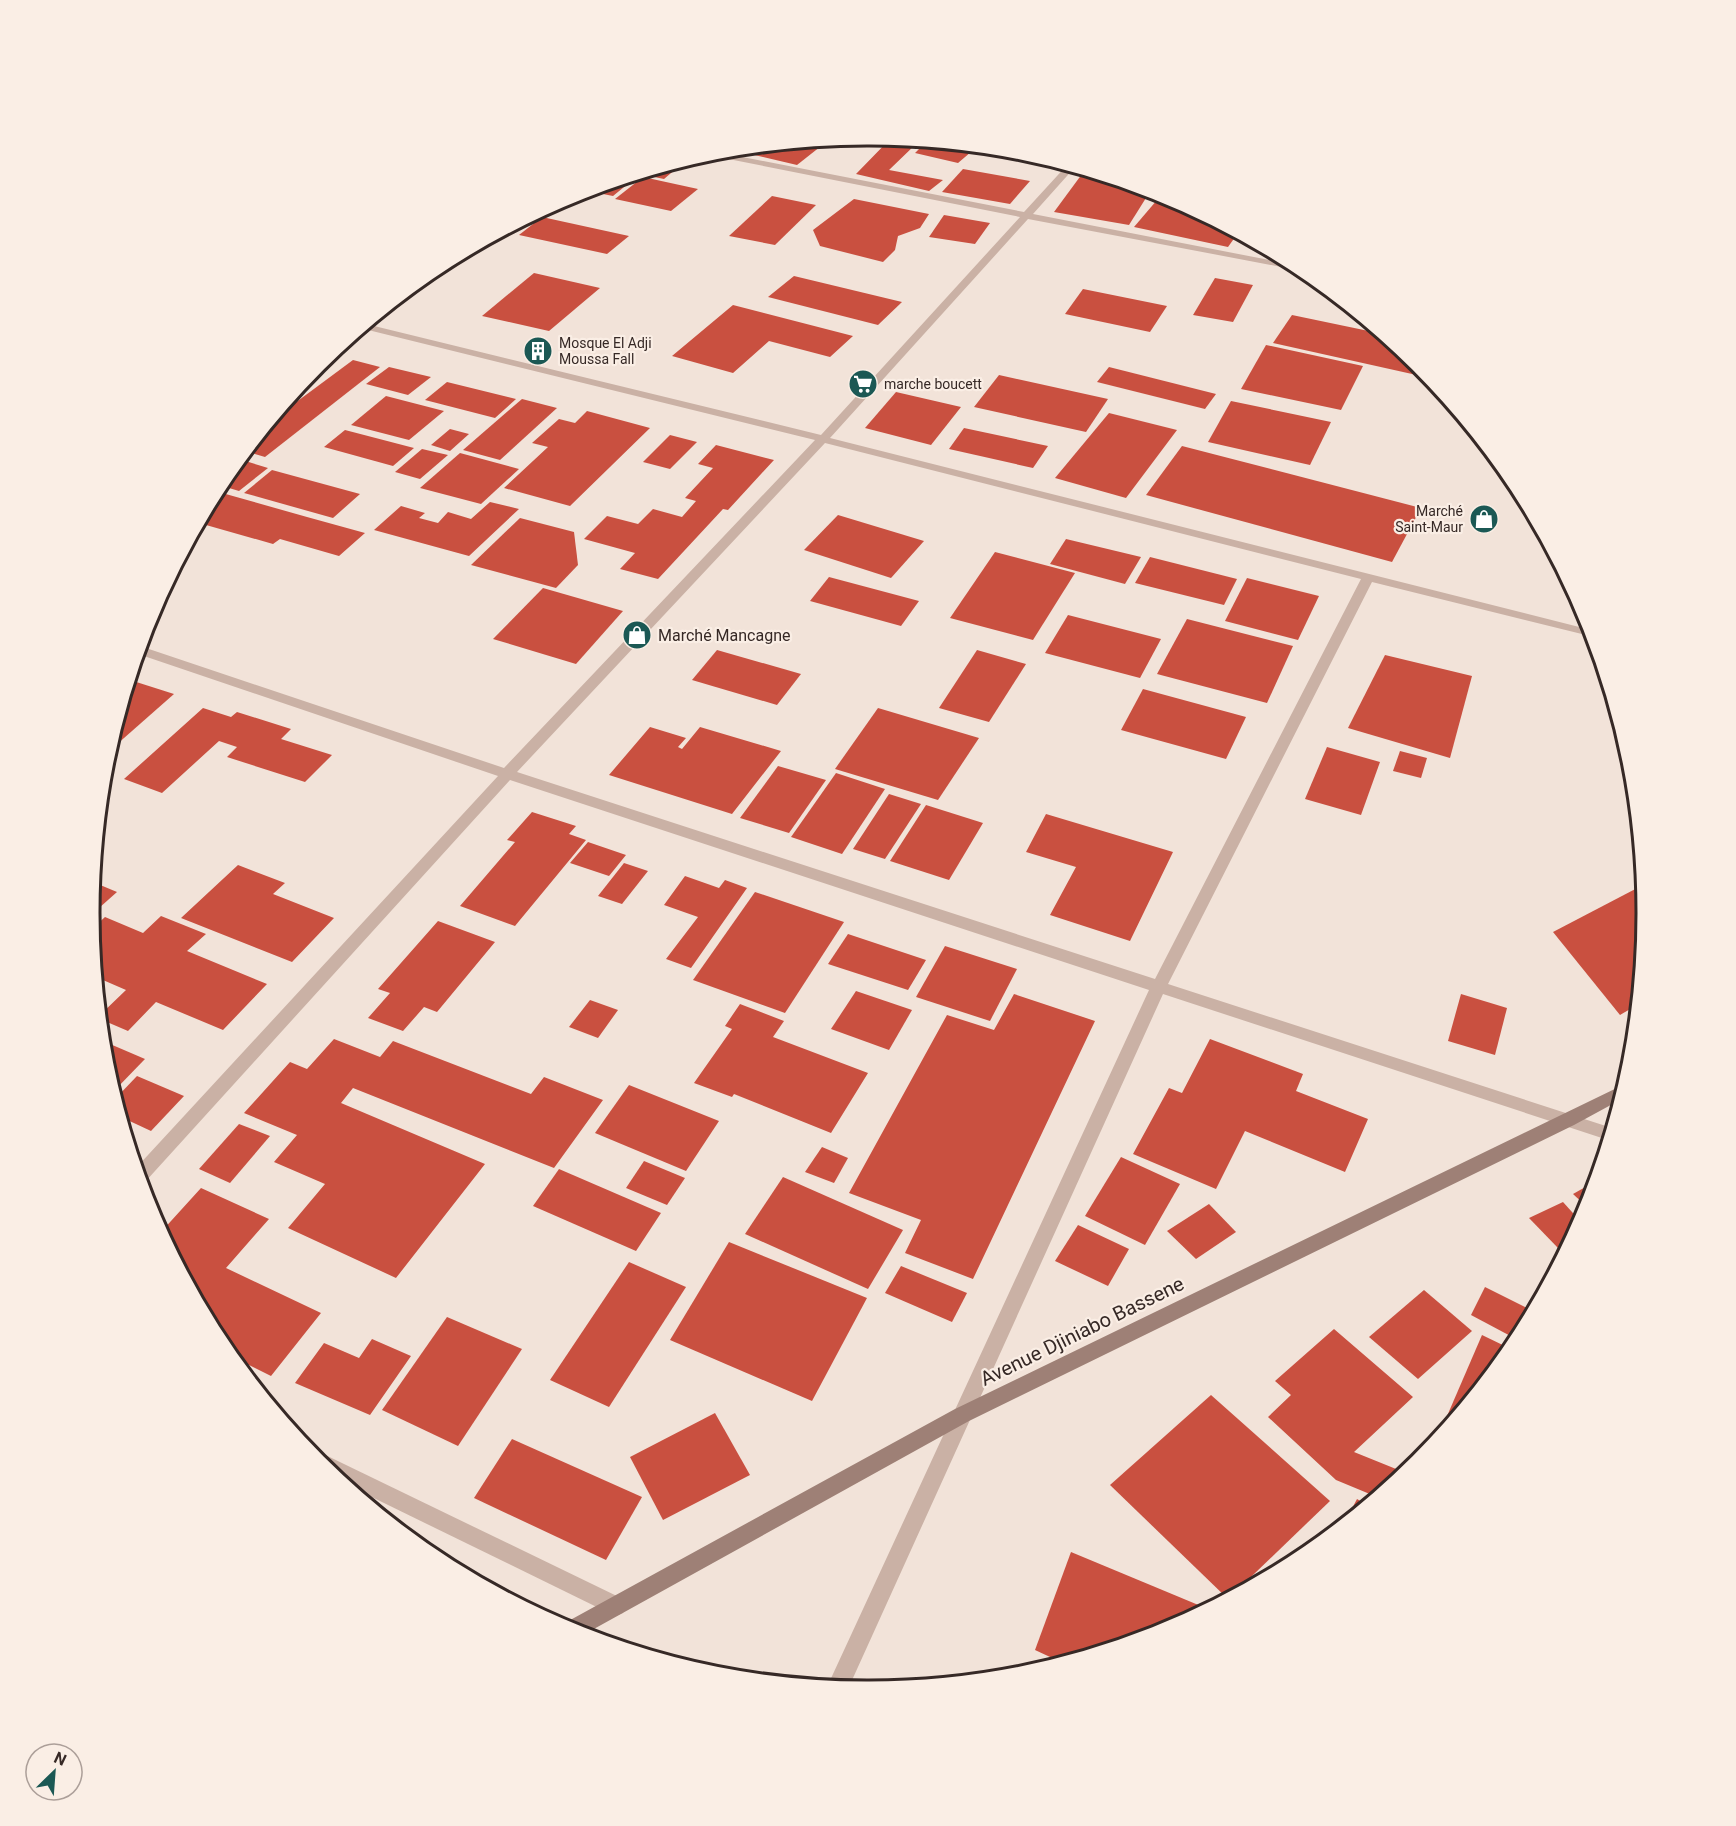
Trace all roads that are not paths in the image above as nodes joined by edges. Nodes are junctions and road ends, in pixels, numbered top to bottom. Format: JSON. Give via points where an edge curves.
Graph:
{"nodes":[{"id":1,"x":732,"y":158,"type":"edge"},
{"id":2,"x":1066,"y":172,"type":"edge"},
{"id":3,"x":1028,"y":214,"type":"junction"},
{"id":4,"x":1278,"y":264,"type":"edge"},
{"id":5,"x":372,"y":328,"type":"edge"},
{"id":6,"x":823,"y":439,"type":"junction"},
{"id":7,"x":1368,"y":577,"type":"junction"},
{"id":8,"x":1582,"y":631,"type":"edge"},
{"id":9,"x":146,"y":652,"type":"edge"},
{"id":10,"x":507,"y":774,"type":"junction"},
{"id":11,"x":1160,"y":986,"type":"junction"},
{"id":12,"x":1613,"y":1096,"type":"edge"},
{"id":13,"x":1568,"y":1120,"type":"junction"},
{"id":14,"x":1603,"y":1132,"type":"edge"},
{"id":15,"x":145,"y":1170,"type":"edge"},
{"id":16,"x":962,"y":1415,"type":"junction"},
{"id":17,"x":343,"y":1473,"type":"edge"},
{"id":18,"x":616,"y":1606,"type":"junction"},
{"id":19,"x":581,"y":1625,"type":"edge"},
{"id":20,"x":841,"y":1679,"type":"edge"}],
"edges":[{"from":1,"to":3,"type":"street"},
{"from":2,"to":3,"type":"street"},
{"from":3,"to":4,"type":"street"},
{"from":3,"to":6,"type":"street"},
{"from":5,"to":6,"type":"street"},
{"from":6,"to":7,"type":"street"},
{"from":6,"to":10,"type":"street"},
{"from":7,"to":8,"type":"street"},
{"from":7,"to":11,"type":"street"},
{"from":9,"to":10,"type":"street"},
{"from":10,"to":11,"type":"street"},
{"from":10,"to":15,"type":"street"},
{"from":11,"to":13,"type":"street"},
{"from":11,"to":16,"type":"street"},
{"from":12,"to":13,"type":"main road","name":"Avenue Djiniabo Bassene"},
{"from":13,"to":14,"type":"street"},
{"from":13,"to":16,"type":"main road","name":"Avenue Djiniabo Bassene"},
{"from":16,"to":18,"type":"main road","name":"Avenue Djiniabo Bassene"},
{"from":16,"to":20,"type":"street"},
{"from":17,"to":18,"type":"street"},
{"from":18,"to":19,"type":"main road","name":"Avenue Djiniabo Bassene"}]}
